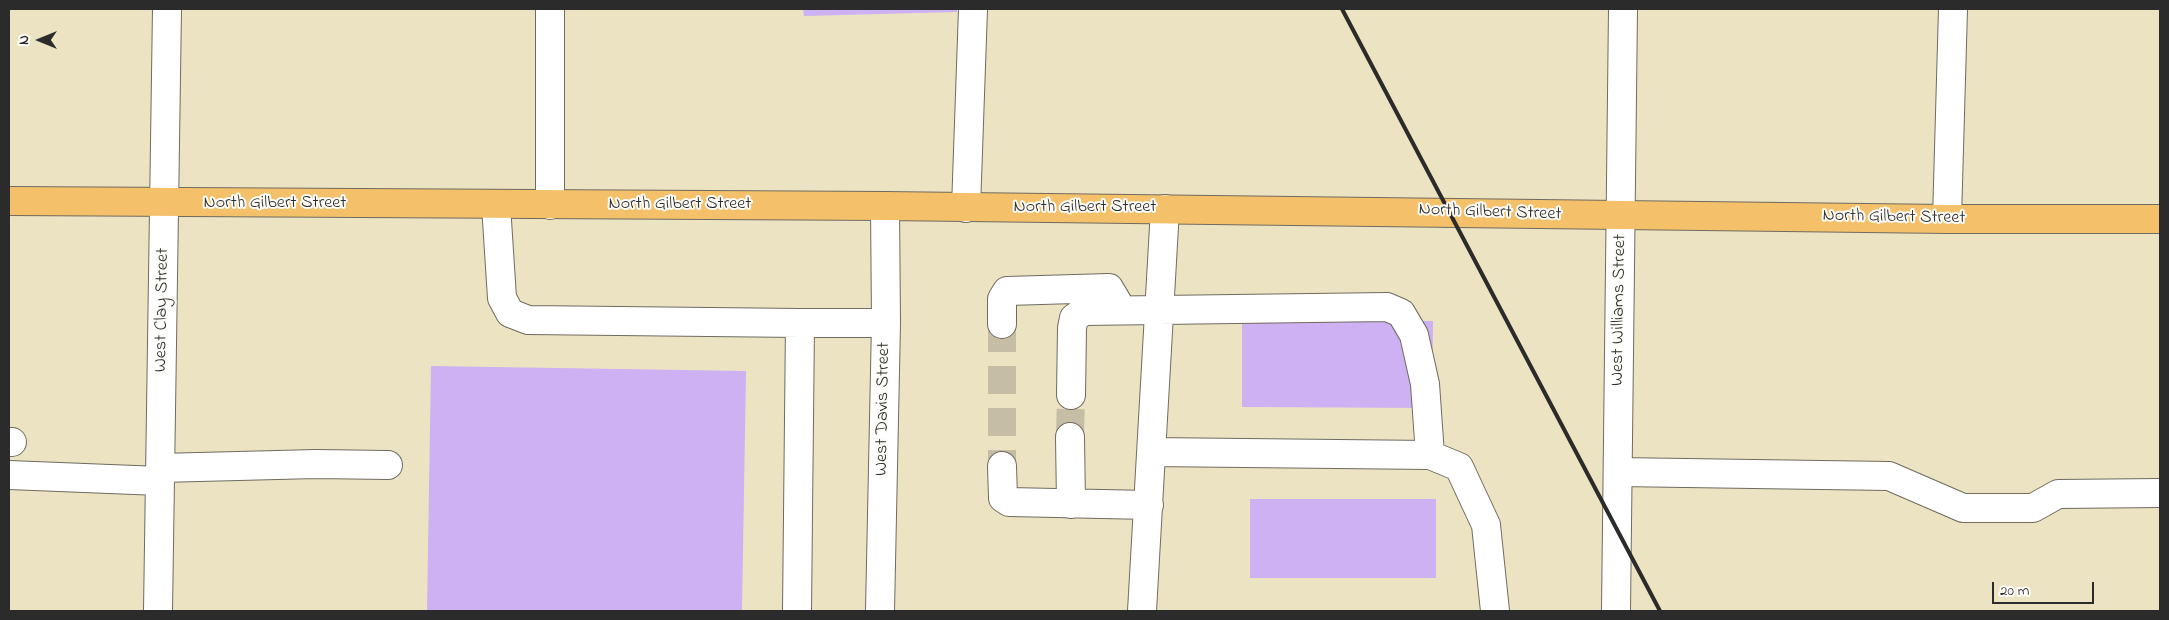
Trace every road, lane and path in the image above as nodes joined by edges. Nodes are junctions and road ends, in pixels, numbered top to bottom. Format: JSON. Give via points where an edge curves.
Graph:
{"nodes":[{"id":1,"x":167,"y":9,"type":"edge"},
{"id":2,"x":550,"y":9,"type":"edge"},
{"id":3,"x":973,"y":9,"type":"edge"},
{"id":4,"x":1623,"y":9,"type":"edge"},
{"id":5,"x":1953,"y":9,"type":"edge"},
{"id":6,"x":9,"y":202,"type":"edge"},
{"id":7,"x":165,"y":203,"type":"junction"},
{"id":8,"x":496,"y":205,"type":"junction"},
{"id":9,"x":550,"y":205,"type":"junction"},
{"id":10,"x":885,"y":206,"type":"junction"},
{"id":11,"x":966,"y":208,"type":"junction"},
{"id":12,"x":1165,"y":208,"type":"junction"},
{"id":13,"x":1622,"y":213,"type":"junction"},
{"id":14,"x":1947,"y":219,"type":"junction"},
{"id":15,"x":2160,"y":219,"type":"edge"},
{"id":16,"x":1160,"y":309,"type":"junction"},
{"id":17,"x":1122,"y":310,"type":"junction"},
{"id":18,"x":800,"y":323,"type":"junction"},
{"id":19,"x":886,"y":323,"type":"junction"},
{"id":20,"x":1002,"y":324,"type":"tunnel mouth"},
{"id":21,"x":1071,"y":395,"type":"tunnel mouth"},
{"id":22,"x":1070,"y":437,"type":"tunnel mouth"},
{"id":23,"x":1152,"y":452,"type":"junction"},
{"id":24,"x":1430,"y":456,"type":"junction"},
{"id":25,"x":388,"y":465,"type":"dead end"},
{"id":26,"x":1002,"y":466,"type":"tunnel mouth"},
{"id":27,"x":1618,"y":472,"type":"junction"},
{"id":28,"x":9,"y":475,"type":"edge"},
{"id":29,"x":160,"y":475,"type":"junction"},
{"id":30,"x":2160,"y":493,"type":"edge"},
{"id":31,"x":1071,"y":504,"type":"junction"},
{"id":32,"x":1149,"y":505,"type":"junction"},
{"id":33,"x":158,"y":611,"type":"edge"},
{"id":34,"x":797,"y":611,"type":"edge"},
{"id":35,"x":880,"y":611,"type":"edge"},
{"id":36,"x":1142,"y":611,"type":"edge"},
{"id":37,"x":1495,"y":611,"type":"edge"},
{"id":38,"x":1616,"y":611,"type":"edge"}],
"edges":[{"from":1,"to":7,"type":"street","name":"West Clay Street"},
{"from":2,"to":9,"type":"street"},
{"from":3,"to":11,"type":"street"},
{"from":4,"to":13,"type":"street","name":"West Williams Street"},
{"from":5,"to":14,"type":"street"},
{"from":6,"to":7,"type":"main road","name":"North Gilbert Street"},
{"from":7,"to":8,"type":"main road","name":"North Gilbert Street"},
{"from":7,"to":29,"type":"street","name":"West Clay Street"},
{"from":8,"to":9,"type":"main road","name":"North Gilbert Street"},
{"from":8,"to":18,"type":"street","via":[[502,298],[510,313],[528,320]]},
{"from":9,"to":10,"type":"main road","name":"North Gilbert Street"},
{"from":10,"to":11,"type":"main road","name":"North Gilbert Street"},
{"from":10,"to":19,"type":"street","name":"West Davis Street"},
{"from":11,"to":12,"type":"main road","name":"North Gilbert Street"},
{"from":12,"to":13,"type":"main road","name":"North Gilbert Street","via":[[1566,215]]},
{"from":12,"to":16,"type":"street"},
{"from":13,"to":14,"type":"main road","name":"North Gilbert Street"},
{"from":13,"to":27,"type":"street","name":"West Williams Street"},
{"from":14,"to":15,"type":"main road","name":"North Gilbert Street"},
{"from":16,"to":17,"type":"street"},
{"from":16,"to":23,"type":"street"},
{"from":16,"to":24,"type":"street","via":[[1387,307],[1401,313],[1414,335],[1425,384]]},
{"from":17,"to":20,"type":"street","via":[[1109,288],[1007,291],[1002,299]]},
{"from":17,"to":21,"type":"street","via":[[1084,311],[1074,318]]},
{"from":18,"to":19,"type":"street"},
{"from":18,"to":34,"type":"street"},
{"from":19,"to":35,"type":"street","name":"West Davis Street"},
{"from":22,"to":31,"type":"street"},
{"from":23,"to":24,"type":"street"},
{"from":23,"to":32,"type":"street"},
{"from":24,"to":37,"type":"street","via":[[1459,467],[1486,525]]},
{"from":25,"to":29,"type":"street","via":[[316,464]]},
{"from":26,"to":31,"type":"street","via":[[1003,498],[1009,502]]},
{"from":27,"to":30,"type":"street","via":[[1889,476],[1963,508],[2033,508],[2058,494]]},
{"from":27,"to":38,"type":"street","name":"West Williams Street"},
{"from":28,"to":29,"type":"street"},
{"from":29,"to":33,"type":"street","name":"West Clay Street"},
{"from":31,"to":32,"type":"street"},
{"from":32,"to":36,"type":"street"}]}
